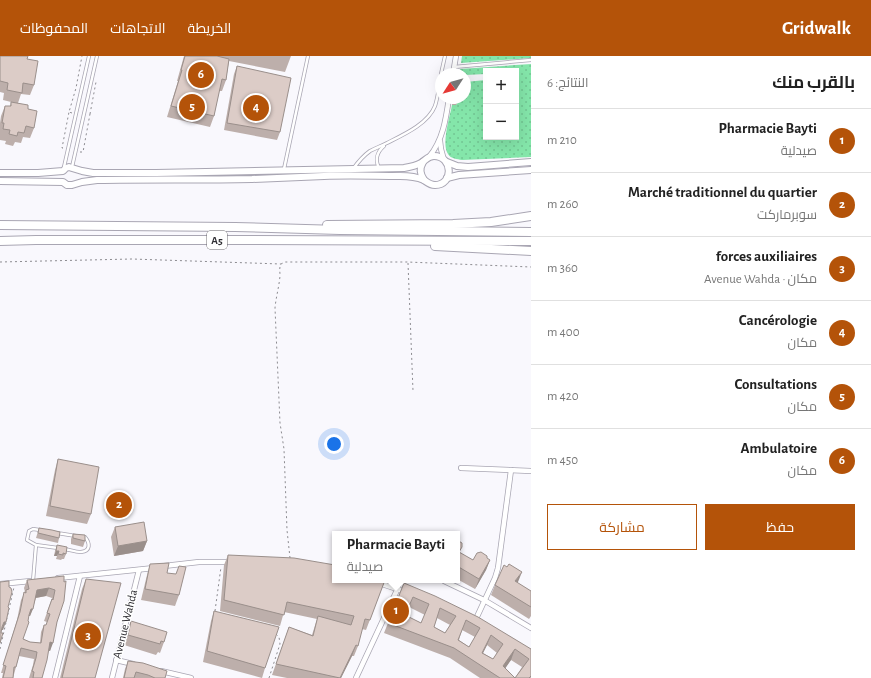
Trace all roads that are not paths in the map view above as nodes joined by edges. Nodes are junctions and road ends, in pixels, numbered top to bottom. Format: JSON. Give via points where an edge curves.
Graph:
{"nodes":[{"id":1,"x":89,"y":56,"type":"edge"},
{"id":2,"x":97,"y":56,"type":"edge"},
{"id":3,"x":308,"y":56,"type":"edge"},
{"id":4,"x":445,"y":56,"type":"edge"},
{"id":5,"x":456,"y":56,"type":"edge"},
{"id":6,"x":531,"y":60,"type":"edge"},
{"id":7,"x":454,"y":67,"type":"joint"},
{"id":8,"x":442,"y":68,"type":"edge"},
{"id":9,"x":436,"y":104,"type":"edge"},
{"id":10,"x":448,"y":104,"type":"edge"},
{"id":11,"x":441,"y":137,"type":"junction"},
{"id":12,"x":386,"y":144,"type":"junction"},
{"id":13,"x":429,"y":157,"type":"junction"},
{"id":14,"x":445,"y":161,"type":"junction"},
{"id":15,"x":423,"y":162,"type":"junction"},
{"id":16,"x":531,"y":162,"type":"edge"},
{"id":17,"x":379,"y":168,"type":"junction"},
{"id":18,"x":74,"y":169,"type":"junction"},
{"id":19,"x":353,"y":169,"type":"junction"},
{"id":20,"x":284,"y":170,"type":"junction"},
{"id":21,"x":531,"y":170,"type":"edge"},
{"id":22,"x":63,"y":171,"type":"junction"},
{"id":23,"x":0,"y":173,"type":"edge"},
{"id":24,"x":447,"y":178,"type":"junction"},
{"id":25,"x":424,"y":180,"type":"junction"},
{"id":26,"x":0,"y":182,"type":"edge"},
{"id":27,"x":63,"y":182,"type":"junction"},
{"id":28,"x":76,"y":183,"type":"junction"},
{"id":29,"x":531,"y":216,"type":"edge"},
{"id":30,"x":0,"y":225,"type":"edge"},
{"id":31,"x":235,"y":227,"type":"junction"},
{"id":32,"x":531,"y":232,"type":"edge"},
{"id":33,"x":0,"y":241,"type":"edge"},
{"id":34,"x":398,"y":241,"type":"junction"},
{"id":35,"x":531,"y":241,"type":"edge"},
{"id":36,"x":531,"y":251,"type":"edge"},
{"id":37,"x":461,"y":468,"type":"dead end"},
{"id":38,"x":511,"y":470,"type":"junction"},
{"id":39,"x":531,"y":471,"type":"edge"},
{"id":40,"x":40,"y":530,"type":"edge"},
{"id":41,"x":55,"y":533,"type":"edge"},
{"id":42,"x":36,"y":545,"type":"junction"},
{"id":43,"x":235,"y":562,"type":"edge"},
{"id":44,"x":139,"y":570,"type":"junction"},
{"id":45,"x":80,"y":576,"type":"junction"},
{"id":46,"x":56,"y":578,"type":"edge"},
{"id":47,"x":41,"y":580,"type":"edge"},
{"id":48,"x":33,"y":581,"type":"junction"},
{"id":49,"x":380,"y":583,"type":"edge"},
{"id":50,"x":448,"y":583,"type":"edge"},
{"id":51,"x":0,"y":584,"type":"edge"},
{"id":52,"x":398,"y":588,"type":"junction"},
{"id":53,"x":408,"y":592,"type":"edge"},
{"id":54,"x":484,"y":600,"type":"junction"},
{"id":55,"x":467,"y":619,"type":"edge"},
{"id":56,"x":474,"y":623,"type":"junction"},
{"id":57,"x":480,"y":626,"type":"edge"},
{"id":58,"x":531,"y":628,"type":"edge"},
{"id":59,"x":116,"y":660,"type":"junction"},
{"id":60,"x":139,"y":666,"type":"edge"},
{"id":61,"x":154,"y":669,"type":"edge"},
{"id":62,"x":55,"y":678,"type":"edge"},
{"id":63,"x":112,"y":678,"type":"edge"},
{"id":64,"x":191,"y":678,"type":"edge"},
{"id":65,"x":356,"y":678,"type":"edge"}],
"edges":[{"from":1,"to":22,"type":"lane"},
{"from":2,"to":18,"type":"lane"},
{"from":3,"to":20,"type":"lane"},
{"from":4,"to":8,"type":"lane"},
{"from":5,"to":7,"type":"street"},
{"from":6,"to":7,"type":"lane"},
{"from":9,"to":12,"type":"lane","via":[[428,116],[414,128]]},
{"from":10,"to":11,"type":"street"},
{"from":11,"to":13,"type":"street"},
{"from":11,"to":14,"type":"street"},
{"from":12,"to":17,"type":"lane","via":[[377,155]]},
{"from":12,"to":19,"type":"lane","via":[[367,154]]},
{"from":13,"to":14,"type":"street","via":[[437,156]]},
{"from":13,"to":15,"type":"street"},
{"from":14,"to":16,"type":"street","via":[[468,167]]},
{"from":14,"to":24,"type":"street","via":[[449,170]]},
{"from":15,"to":17,"type":"street","via":[[409,167]]},
{"from":15,"to":25,"type":"street","via":[[420,169]]},
{"from":17,"to":19,"type":"street"},
{"from":18,"to":20,"type":"street","via":[[93,173]]},
{"from":18,"to":22,"type":"street","via":[[69,167]]},
{"from":18,"to":28,"type":"street","via":[[79,176]]},
{"from":19,"to":20,"type":"street"},
{"from":21,"to":24,"type":"street","via":[[465,174]]},
{"from":22,"to":23,"type":"street"},
{"from":22,"to":27,"type":"street"},
{"from":24,"to":25,"type":"street","via":[[438,185],[431,185]]},
{"from":25,"to":28,"type":"street","via":[[403,176],[332,176],[97,180]]},
{"from":26,"to":27,"type":"street"},
{"from":27,"to":28,"type":"street","via":[[70,186]]},
{"from":29,"to":31,"type":"highway","via":[[453,224],[251,223]]},
{"from":30,"to":31,"type":"highway","number":"A5"},
{"from":31,"to":32,"type":"highway","number":"A5"},
{"from":33,"to":34,"type":"highway","number":"A5"},
{"from":34,"to":35,"type":"highway","number":"A5"},
{"from":34,"to":36,"type":"highway"},
{"from":37,"to":38,"type":"street"},
{"from":38,"to":39,"type":"street"},
{"from":38,"to":54,"type":"street","via":[[498,568]]},
{"from":40,"to":42,"type":"lane","via":[[33,529],[27,536],[27,540]]},
{"from":41,"to":42,"type":"lane","via":[[85,537],[89,547],[82,552]]},
{"from":42,"to":48,"type":"lane"},
{"from":43,"to":44,"type":"street","via":[[188,563]]},
{"from":44,"to":45,"type":"street"},
{"from":44,"to":59,"type":"street","name":"Avenue Wahda"},
{"from":45,"to":46,"type":"street"},
{"from":45,"to":62,"type":"street"},
{"from":47,"to":48,"type":"street"},
{"from":48,"to":51,"type":"street"},
{"from":49,"to":52,"type":"street"},
{"from":50,"to":54,"type":"street"},
{"from":52,"to":53,"type":"street"},
{"from":52,"to":65,"type":"street"},
{"from":54,"to":56,"type":"street"},
{"from":54,"to":58,"type":"street"},
{"from":55,"to":56,"type":"street"},
{"from":56,"to":57,"type":"street"},
{"from":59,"to":60,"type":"street"},
{"from":59,"to":63,"type":"street","name":"Avenue Wahda"},
{"from":61,"to":64,"type":"street"}]}
